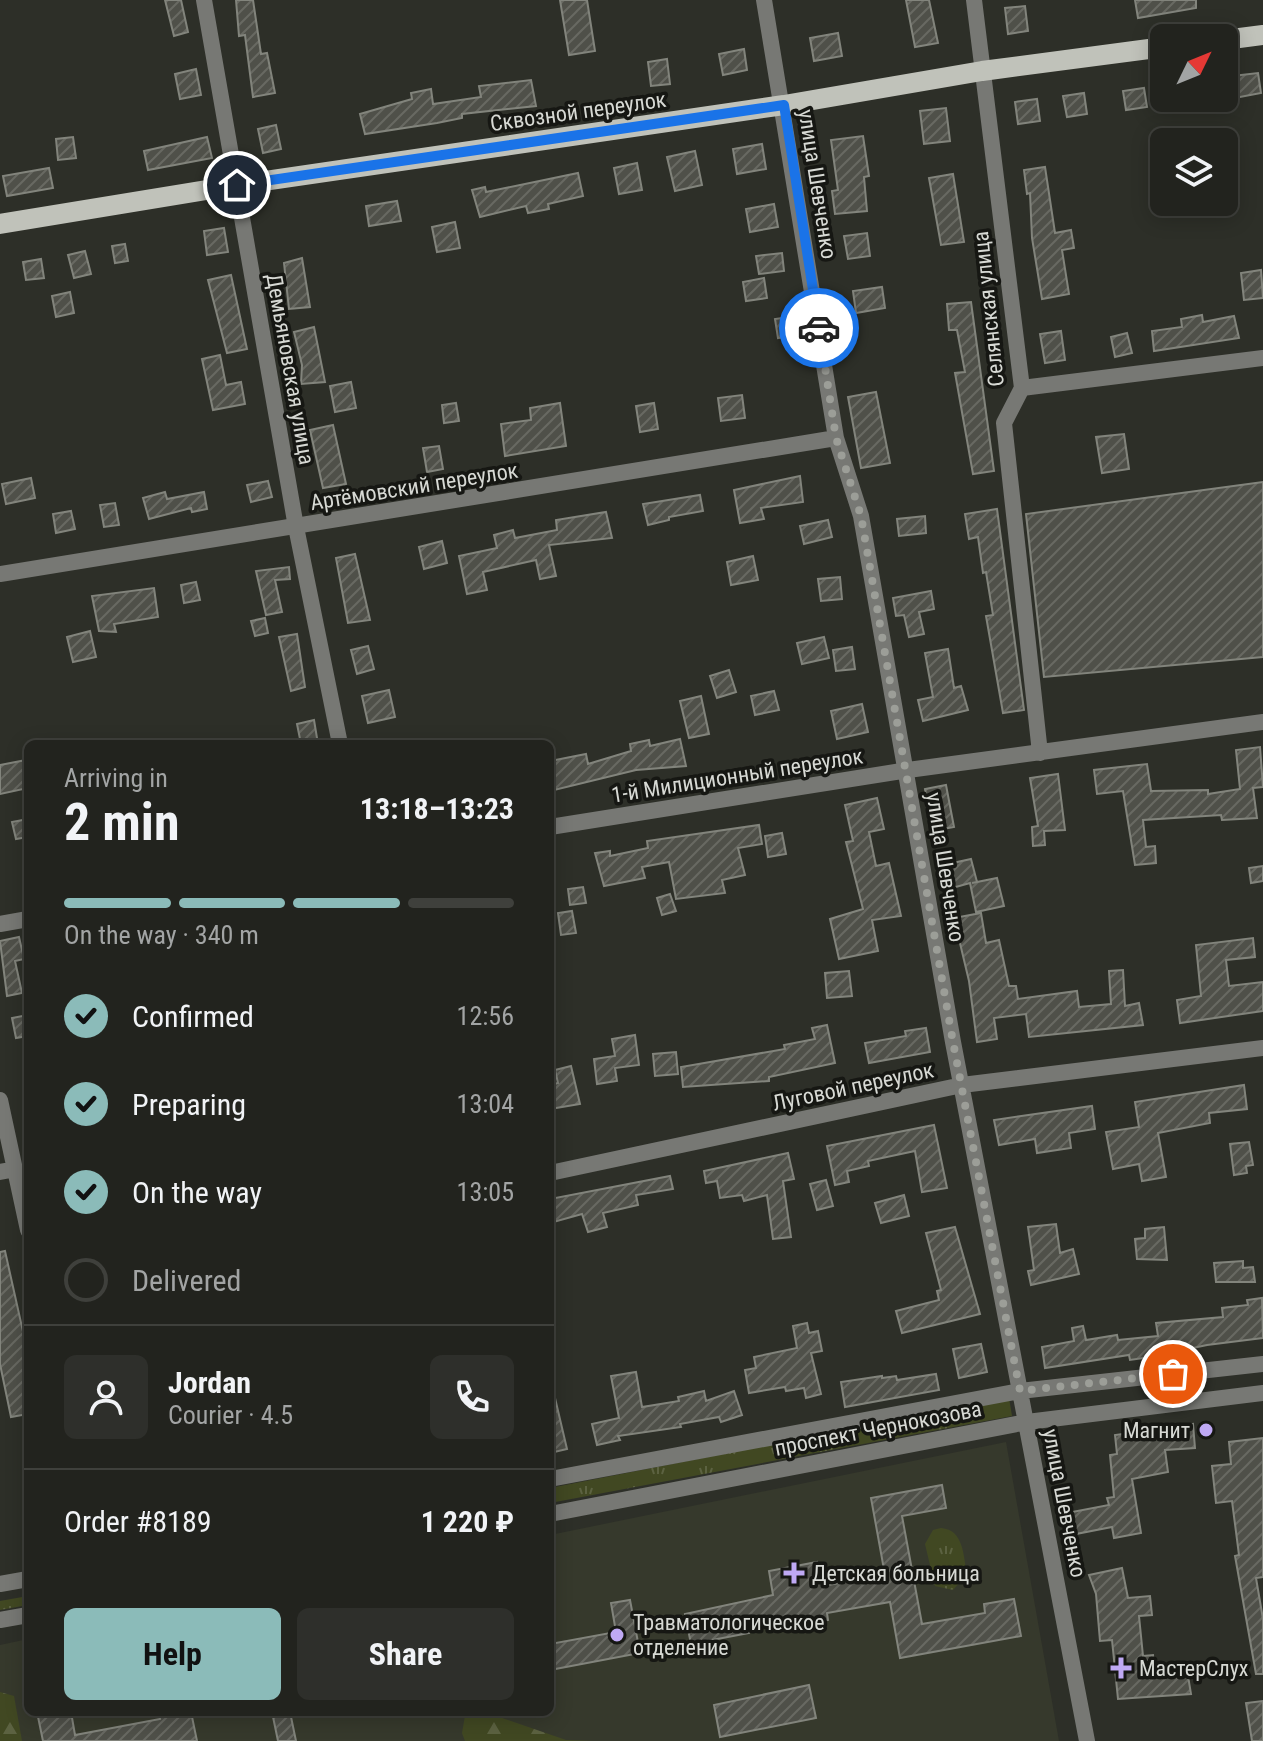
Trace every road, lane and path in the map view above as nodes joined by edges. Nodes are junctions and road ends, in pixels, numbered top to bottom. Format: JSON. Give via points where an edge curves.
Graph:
{"nodes":[{"id":1,"x":204,"y":0,"type":"edge"},
{"id":2,"x":764,"y":0,"type":"edge"},
{"id":3,"x":974,"y":0,"type":"edge"},
{"id":4,"x":1263,"y":35,"type":"edge"},
{"id":5,"x":1238,"y":38,"type":"edge"},
{"id":6,"x":1150,"y":49,"type":"edge"},
{"id":7,"x":982,"y":71,"type":"junction"},
{"id":8,"x":784,"y":105,"type":"junction"},
{"id":9,"x":237,"y":185,"type":"junction"},
{"id":10,"x":0,"y":224,"type":"edge"},
{"id":11,"x":1263,"y":358,"type":"edge"},
{"id":12,"x":1022,"y":388,"type":"junction"},
{"id":13,"x":836,"y":438,"type":"junction"},
{"id":14,"x":296,"y":527,"type":"junction"},
{"id":15,"x":0,"y":574,"type":"edge"},
{"id":16,"x":1263,"y":722,"type":"edge"},
{"id":17,"x":339,"y":740,"type":"edge"},
{"id":18,"x":1040,"y":753,"type":"junction"},
{"id":19,"x":908,"y":770,"type":"junction"},
{"id":20,"x":554,"y":826,"type":"edge"},
{"id":21,"x":24,"y":920,"type":"edge"},
{"id":22,"x":0,"y":924,"type":"edge"},
{"id":23,"x":1263,"y":1048,"type":"edge"},
{"id":24,"x":962,"y":1085,"type":"junction"},
{"id":25,"x":0,"y":1100,"type":"edge"},
{"id":26,"x":8,"y":1171,"type":"edge"},
{"id":27,"x":554,"y":1172,"type":"edge"},
{"id":28,"x":24,"y":1218,"type":"edge"},
{"id":29,"x":1263,"y":1364,"type":"edge"},
{"id":30,"x":1020,"y":1391,"type":"junction"},
{"id":31,"x":1263,"y":1393,"type":"edge"},
{"id":32,"x":1027,"y":1422,"type":"junction"},
{"id":33,"x":554,"y":1478,"type":"edge"},
{"id":34,"x":554,"y":1513,"type":"edge"},
{"id":35,"x":24,"y":1580,"type":"edge"},
{"id":36,"x":0,"y":1584,"type":"edge"},
{"id":37,"x":24,"y":1616,"type":"edge"},
{"id":38,"x":0,"y":1620,"type":"edge"},
{"id":39,"x":1087,"y":1741,"type":"edge"}],
"edges":[{"from":1,"to":9,"type":"street","name":"Демьяновская улица"},
{"from":2,"to":8,"type":"street","name":"улица Шевченко"},
{"from":3,"to":7,"type":"street","name":"Селянская улица"},
{"from":4,"to":5,"type":"main road"},
{"from":6,"to":7,"type":"main road","name":"Сквозной переулок"},
{"from":7,"to":8,"type":"main road","name":"Сквозной переулок"},
{"from":7,"to":12,"type":"street","name":"Селянская улица"},
{"from":8,"to":9,"type":"main road","name":"Сквозной переулок"},
{"from":8,"to":13,"type":"street","name":"улица Шевченко"},
{"from":9,"to":10,"type":"main road","name":"Сквозной переулок"},
{"from":9,"to":14,"type":"street","name":"Демьяновская улица"},
{"from":11,"to":12,"type":"street"},
{"from":12,"to":18,"type":"street","name":"Селянская улица","via":[[1004,423]]},
{"from":13,"to":14,"type":"street","name":"Артёмовский переулок"},
{"from":13,"to":19,"type":"street","name":"улица Шевченко","via":[[861,516]]},
{"from":14,"to":15,"type":"street","name":"Артёмовский переулок"},
{"from":14,"to":17,"type":"street","name":"Демьяновская улица"},
{"from":16,"to":18,"type":"street","name":"1-й Милиционный переулок"},
{"from":18,"to":19,"type":"street","name":"1-й Милиционный переулок"},
{"from":19,"to":20,"type":"street","name":"1-й Милиционный переулок"},
{"from":19,"to":24,"type":"street","name":"улица Шевченко"},
{"from":21,"to":22,"type":"street"},
{"from":23,"to":24,"type":"street","name":"Луговой переулок"},
{"from":24,"to":27,"type":"street","name":"Луговой переулок"},
{"from":24,"to":30,"type":"street","name":"улица Шевченко"},
{"from":25,"to":26,"type":"street"},
{"from":26,"to":28,"type":"street"},
{"from":29,"to":30,"type":"street","name":"проспект Чернокозова"},
{"from":30,"to":32,"type":"street","name":"улица Шевченко"},
{"from":30,"to":33,"type":"street","name":"проспект Чернокозова"},
{"from":31,"to":32,"type":"street","name":"проспект Чернокозова"},
{"from":32,"to":34,"type":"street","name":"проспект Чернокозова"},
{"from":32,"to":39,"type":"street","name":"улица Шевченко"},
{"from":35,"to":36,"type":"street"},
{"from":37,"to":38,"type":"street"}]}
